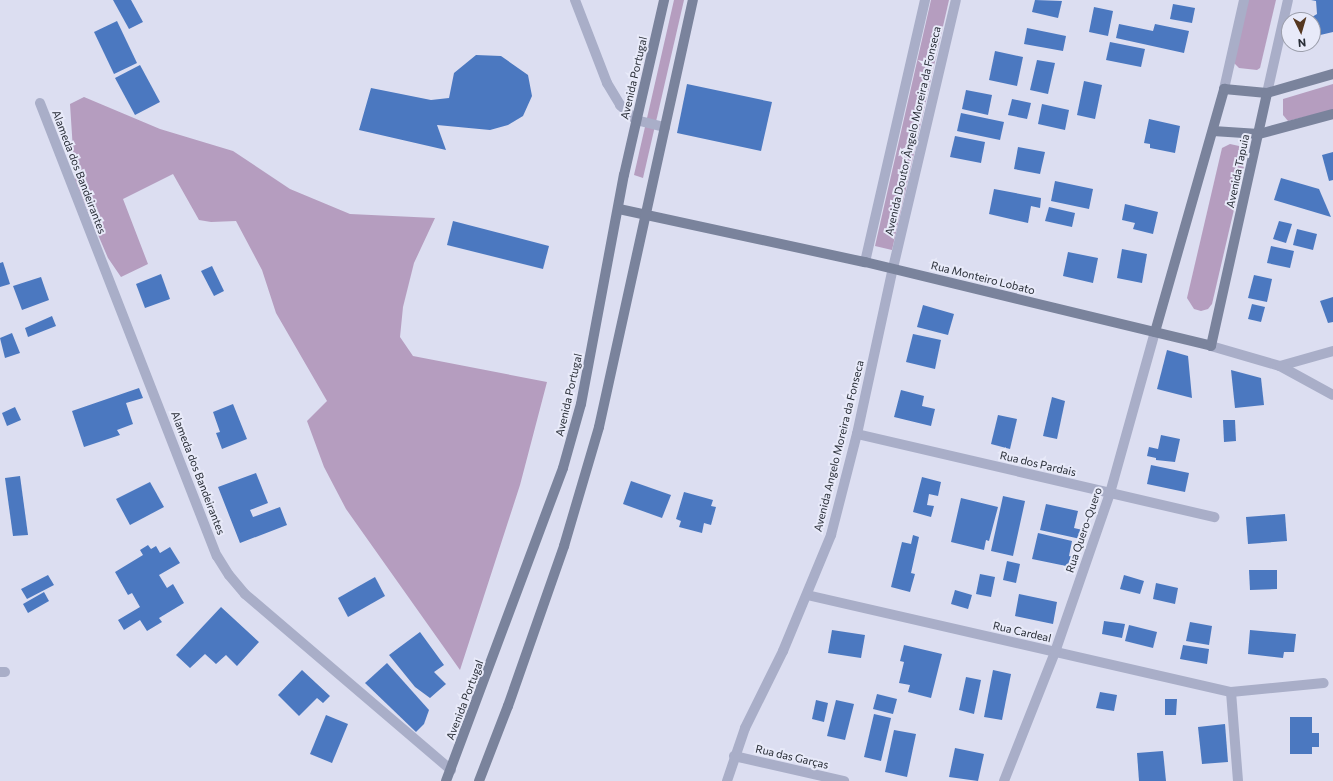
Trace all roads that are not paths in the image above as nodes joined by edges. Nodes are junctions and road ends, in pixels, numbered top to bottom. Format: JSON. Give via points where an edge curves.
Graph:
{"nodes":[{"id":1,"x":575,"y":0,"type":"edge"},
{"id":2,"x":664,"y":0,"type":"edge"},
{"id":3,"x":693,"y":0,"type":"edge"},
{"id":4,"x":925,"y":0,"type":"edge"},
{"id":5,"x":956,"y":0,"type":"edge"},
{"id":6,"x":1244,"y":0,"type":"edge"},
{"id":7,"x":1288,"y":0,"type":"edge"},
{"id":8,"x":1333,"y":74,"type":"edge"},
{"id":9,"x":1224,"y":89,"type":"junction"},
{"id":10,"x":1267,"y":92,"type":"junction"},
{"id":11,"x":40,"y":103,"type":"dead end"},
{"id":12,"x":1333,"y":114,"type":"edge"},
{"id":13,"x":636,"y":120,"type":"junction"},
{"id":14,"x":665,"y":127,"type":"junction"},
{"id":15,"x":1213,"y":131,"type":"junction"},
{"id":16,"x":1259,"y":134,"type":"junction"},
{"id":17,"x":620,"y":209,"type":"junction"},
{"id":18,"x":644,"y":214,"type":"junction"},
{"id":19,"x":865,"y":262,"type":"junction"},
{"id":20,"x":893,"y":268,"type":"junction"},
{"id":21,"x":1155,"y":332,"type":"junction"},
{"id":22,"x":1212,"y":346,"type":"junction"},
{"id":23,"x":1333,"y":351,"type":"edge"},
{"id":24,"x":1280,"y":366,"type":"junction"},
{"id":25,"x":1333,"y":395,"type":"edge"},
{"id":26,"x":857,"y":434,"type":"junction"},
{"id":27,"x":1110,"y":493,"type":"junction"},
{"id":28,"x":1214,"y":517,"type":"dead end"},
{"id":29,"x":807,"y":595,"type":"junction"},
{"id":30,"x":1055,"y":652,"type":"junction"},
{"id":31,"x":1324,"y":683,"type":"dead end"},
{"id":32,"x":1231,"y":692,"type":"junction"},
{"id":33,"x":734,"y":756,"type":"junction"},
{"id":34,"x":451,"y":770,"type":"junction"},
{"id":35,"x":446,"y":781,"type":"edge"},
{"id":36,"x":478,"y":781,"type":"edge"},
{"id":37,"x":727,"y":781,"type":"edge"},
{"id":38,"x":844,"y":781,"type":"edge"},
{"id":39,"x":1004,"y":781,"type":"edge"},
{"id":40,"x":1238,"y":781,"type":"edge"}],
"edges":[{"from":1,"to":13,"type":"street","via":[[607,83],[620,105]]},
{"from":2,"to":13,"type":"main road","name":"Avenida Portugal"},
{"from":3,"to":14,"type":"main road"},
{"from":4,"to":19,"type":"street","name":"Avenida Doutor Ângelo Moreira da Fonseca"},
{"from":5,"to":20,"type":"street","name":"Avenida Doutor Ângelo Moreira da Fonseca"},
{"from":6,"to":9,"type":"street"},
{"from":7,"to":10,"type":"street","name":"Avenida Tapuia"},
{"from":8,"to":10,"type":"main road"},
{"from":9,"to":10,"type":"main road"},
{"from":9,"to":15,"type":"main road"},
{"from":10,"to":16,"type":"main road","name":"Avenida Tapuia"},
{"from":11,"to":34,"type":"street","name":"Alameda dos Bandeirantes","via":[[217,556],[228,575],[245,594]]},
{"from":12,"to":16,"type":"main road"},
{"from":13,"to":14,"type":"street"},
{"from":13,"to":17,"type":"main road","name":"Avenida Portugal"},
{"from":14,"to":18,"type":"main road"},
{"from":15,"to":16,"type":"main road"},
{"from":15,"to":21,"type":"main road"},
{"from":16,"to":22,"type":"main road","name":"Avenida Tapuia"},
{"from":17,"to":18,"type":"main road","name":"Rua Monteiro Lobato"},
{"from":17,"to":34,"type":"main road","name":"Avenida Portugal","via":[[581,404],[563,468]]},
{"from":18,"to":19,"type":"main road","name":"Rua Monteiro Lobato"},
{"from":18,"to":36,"type":"main road","via":[[599,428],[564,546],[508,706]]},
{"from":19,"to":20,"type":"main road","name":"Rua Monteiro Lobato"},
{"from":20,"to":21,"type":"main road","name":"Rua Monteiro Lobato"},
{"from":20,"to":26,"type":"street","name":"Avenida Angelo Moreira da Fonseca"},
{"from":21,"to":22,"type":"main road","name":"Rua Monteiro Lobato"},
{"from":21,"to":27,"type":"street","name":"Rua Quero-Quero"},
{"from":22,"to":24,"type":"street","name":"Rua Monteiro Lobato"},
{"from":23,"to":24,"type":"street"},
{"from":24,"to":25,"type":"street","name":"Rua Monteiro Lobato"},
{"from":26,"to":27,"type":"street","name":"Rua dos Pardais"},
{"from":26,"to":29,"type":"street","name":"Avenida Angelo Moreira da Fonseca","via":[[831,535]]},
{"from":27,"to":28,"type":"street","name":"Rua dos Pardais"},
{"from":27,"to":30,"type":"street","name":"Rua Quero-Quero"},
{"from":29,"to":30,"type":"street","name":"Rua Cardeal"},
{"from":29,"to":33,"type":"street","name":"Avenida Angelo Moreira da Fonseca"},
{"from":30,"to":32,"type":"street","name":"Rua Cardeal"},
{"from":30,"to":39,"type":"street","name":"Rua Quero-Quero"},
{"from":31,"to":32,"type":"street","name":"Rua Cardeal"},
{"from":32,"to":40,"type":"street"},
{"from":33,"to":37,"type":"street","name":"Avenida Angelo Moreira da Fonseca"},
{"from":33,"to":38,"type":"street","name":"Rua das Garças"},
{"from":34,"to":35,"type":"main road","name":"Avenida Portugal"}]}
